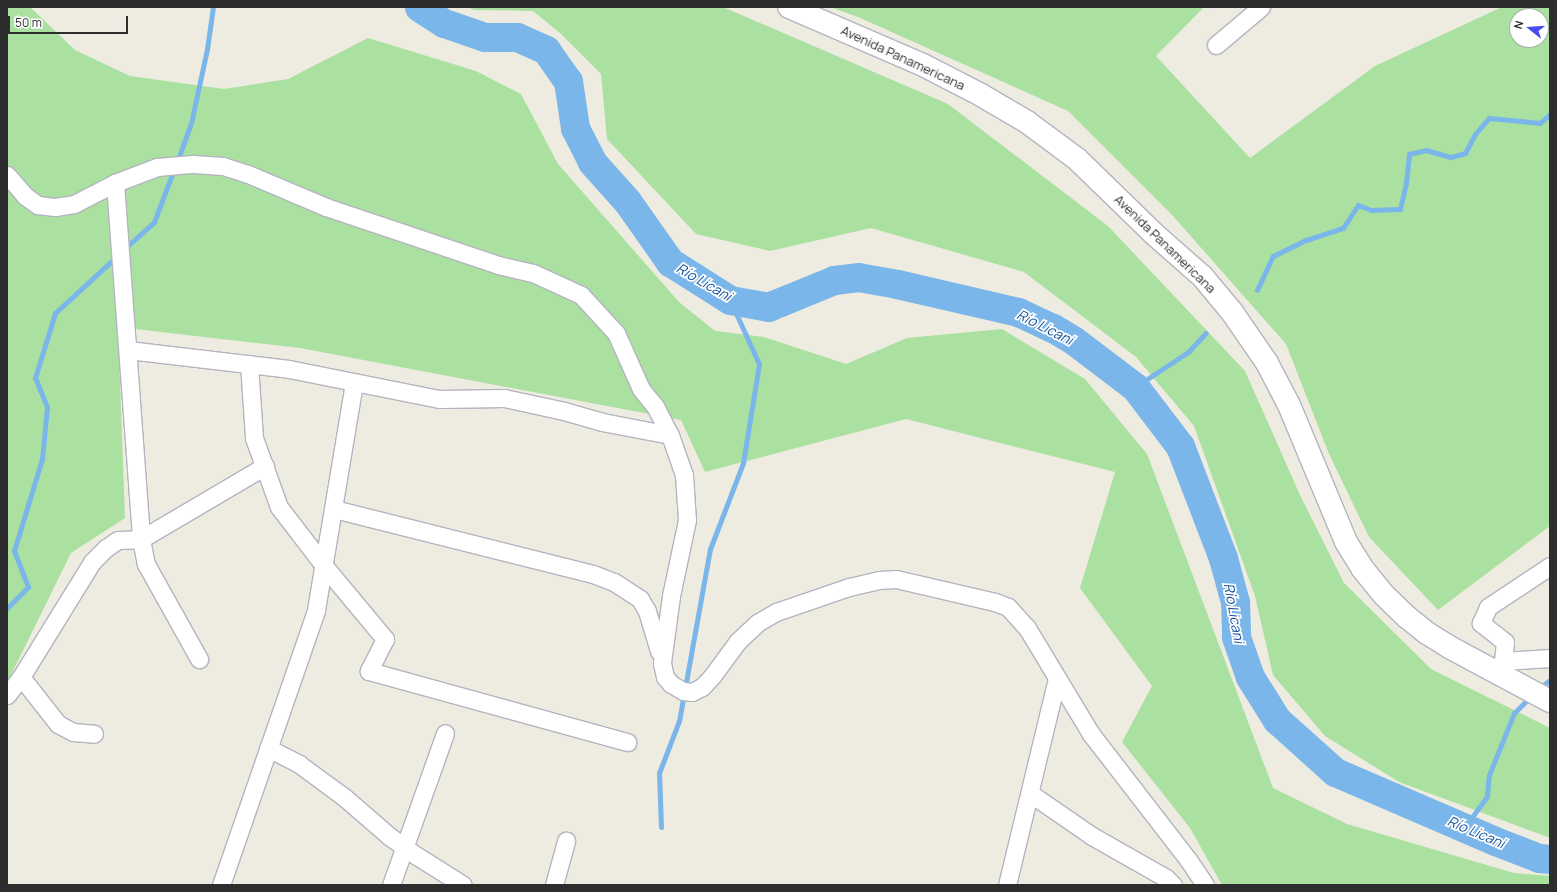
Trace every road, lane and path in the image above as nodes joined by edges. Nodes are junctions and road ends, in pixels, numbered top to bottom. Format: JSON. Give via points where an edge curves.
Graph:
{"nodes":[{"id":1,"x":789,"y":7,"type":"edge"},
{"id":2,"x":1254,"y":9,"type":"edge"},
{"id":3,"x":1216,"y":45,"type":"dead end"},
{"id":4,"x":7,"y":175,"type":"edge"},
{"id":5,"x":114,"y":183,"type":"junction"},
{"id":6,"x":128,"y":350,"type":"junction"},
{"id":7,"x":249,"y":364,"type":"junction"},
{"id":8,"x":354,"y":383,"type":"junction"},
{"id":9,"x":670,"y":435,"type":"junction"},
{"id":10,"x":265,"y":466,"type":"junction"},
{"id":11,"x":334,"y":509,"type":"junction"},
{"id":12,"x":141,"y":539,"type":"junction"},
{"id":13,"x":1550,"y":566,"type":"edge"},
{"id":14,"x":325,"y":567,"type":"junction"},
{"id":15,"x":1550,"y":658,"type":"edge"},
{"id":16,"x":199,"y":659,"type":"dead end"},
{"id":17,"x":662,"y":663,"type":"junction"},
{"id":18,"x":1500,"y":669,"type":"junction"},
{"id":19,"x":22,"y":677,"type":"junction"},
{"id":20,"x":1058,"y":679,"type":"junction"},
{"id":21,"x":7,"y":695,"type":"edge"},
{"id":22,"x":1550,"y":701,"type":"edge"},
{"id":23,"x":445,"y":733,"type":"dead end"},
{"id":24,"x":94,"y":734,"type":"dead end"},
{"id":25,"x":627,"y":742,"type":"dead end"},
{"id":26,"x":268,"y":748,"type":"junction"},
{"id":27,"x":1031,"y":794,"type":"junction"},
{"id":28,"x":566,"y":841,"type":"dead end"},
{"id":29,"x":405,"y":847,"type":"junction"},
{"id":30,"x":221,"y":885,"type":"edge"},
{"id":31,"x":391,"y":885,"type":"edge"},
{"id":32,"x":464,"y":885,"type":"edge"},
{"id":33,"x":554,"y":885,"type":"edge"},
{"id":34,"x":1007,"y":885,"type":"edge"},
{"id":35,"x":1173,"y":885,"type":"edge"},
{"id":36,"x":1205,"y":885,"type":"edge"}],
"edges":[{"from":1,"to":18,"type":"main road","name":"Avenida Panamericana","via":[[923,65],[981,95],[1026,122],[1077,158],[1153,233],[1202,276],[1232,312],[1267,363],[1289,405],[1346,542],[1362,568],[1384,595],[1407,617],[1445,644]]},
{"from":2,"to":3,"type":"street"},
{"from":4,"to":5,"type":"street","via":[[24,196],[38,205],[55,207],[74,204]]},
{"from":5,"to":6,"type":"street"},
{"from":5,"to":9,"type":"street","via":[[157,167],[193,164],[223,166],[326,207],[498,264],[533,273],[559,284],[581,295],[616,333],[642,389]]},
{"from":6,"to":7,"type":"street"},
{"from":6,"to":12,"type":"street"},
{"from":7,"to":8,"type":"street","via":[[289,368]]},
{"from":7,"to":10,"type":"street","via":[[254,438]]},
{"from":8,"to":9,"type":"street","via":[[439,399],[504,398],[602,422]]},
{"from":8,"to":11,"type":"street"},
{"from":9,"to":17,"type":"street","via":[[684,475],[687,520],[671,596]]},
{"from":10,"to":12,"type":"street"},
{"from":10,"to":14,"type":"street","via":[[279,507]]},
{"from":11,"to":14,"type":"street"},
{"from":11,"to":17,"type":"street","via":[[593,574],[614,582],[640,599],[647,611]]},
{"from":12,"to":16,"type":"street","via":[[146,564]]},
{"from":12,"to":19,"type":"street","via":[[118,540],[92,562]]},
{"from":13,"to":18,"type":"street","via":[[1488,608],[1481,623],[1505,642]]},
{"from":14,"to":25,"type":"street","via":[[384,639],[369,671]]},
{"from":14,"to":26,"type":"street","via":[[316,610]]},
{"from":15,"to":18,"type":"street"},
{"from":17,"to":20,"type":"street","via":[[665,677],[671,684],[683,691],[692,692],[702,687],[752,627],[776,612],[849,587],[879,580],[896,580],[1008,607],[1027,628]]},
{"from":18,"to":22,"type":"main road","name":"Avenida Panamericana"},
{"from":19,"to":21,"type":"street"},
{"from":19,"to":24,"type":"street","via":[[58,724],[73,732]]},
{"from":20,"to":27,"type":"street"},
{"from":20,"to":36,"type":"street","via":[[1091,734]]},
{"from":23,"to":29,"type":"street"},
{"from":26,"to":29,"type":"street","via":[[299,764]]},
{"from":26,"to":30,"type":"street"},
{"from":27,"to":34,"type":"street"},
{"from":27,"to":35,"type":"street","via":[[1092,836],[1166,878]]},
{"from":28,"to":33,"type":"street"},
{"from":29,"to":31,"type":"street"},
{"from":29,"to":32,"type":"street"}]}
